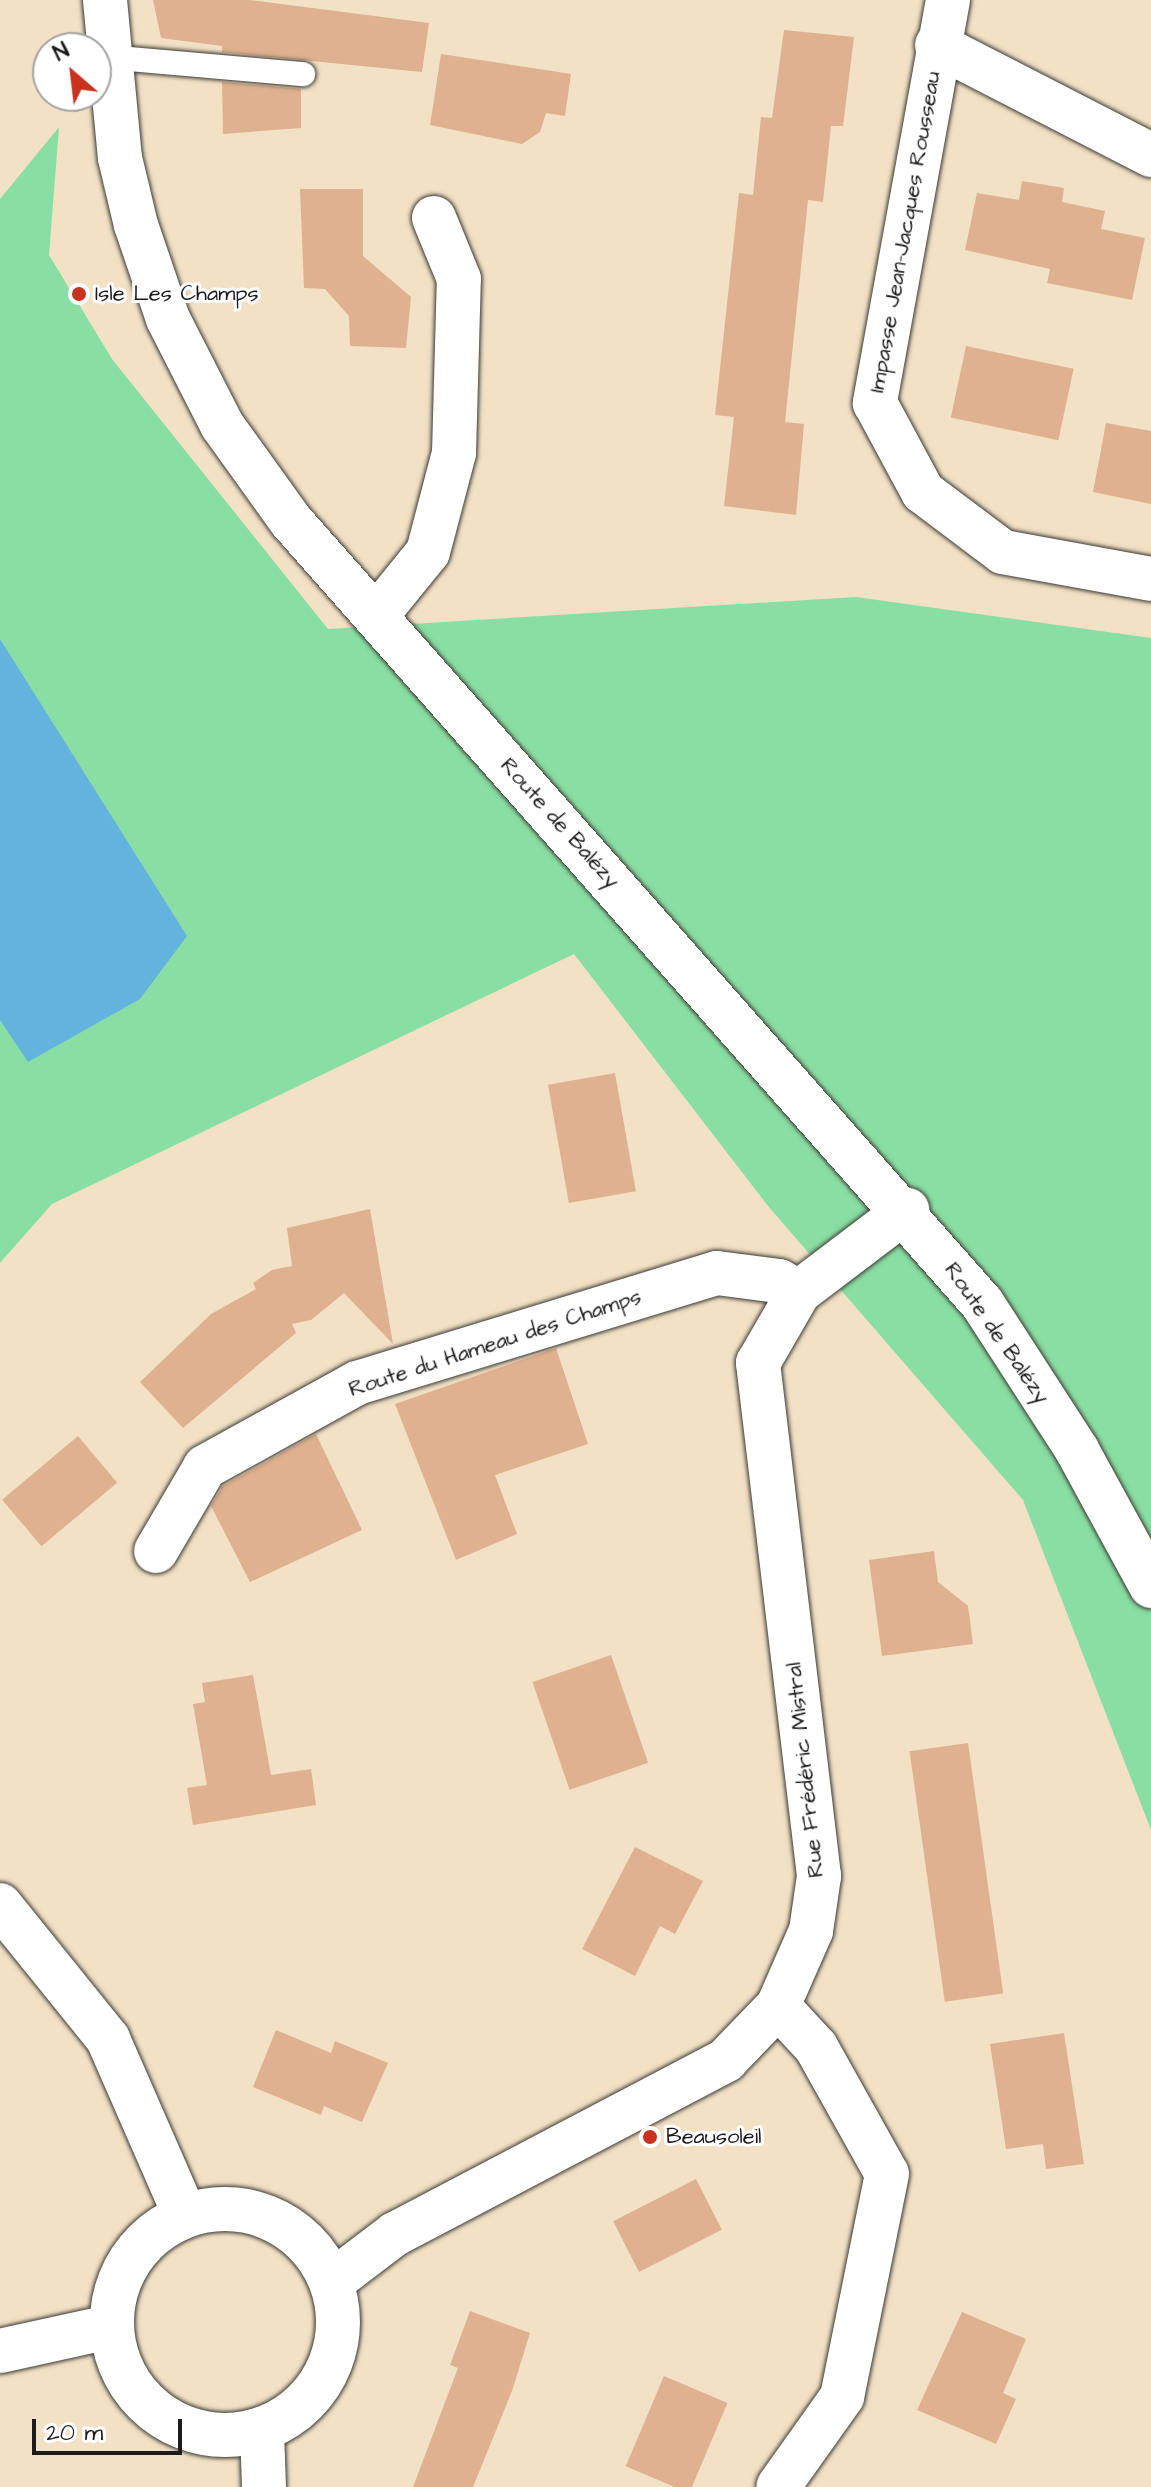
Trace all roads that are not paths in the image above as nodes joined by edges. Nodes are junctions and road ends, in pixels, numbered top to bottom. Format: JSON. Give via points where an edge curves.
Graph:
{"nodes":[{"id":1,"x":105,"y":0,"type":"edge"},
{"id":2,"x":948,"y":0,"type":"edge"},
{"id":3,"x":106,"y":32,"type":"edge"},
{"id":4,"x":937,"y":45,"type":"junction"},
{"id":5,"x":112,"y":57,"type":"edge"},
{"id":6,"x":303,"y":74,"type":"dead end"},
{"id":7,"x":112,"y":96,"type":"edge"},
{"id":8,"x":1151,"y":155,"type":"edge"},
{"id":9,"x":434,"y":218,"type":"dead end"},
{"id":10,"x":1151,"y":579,"type":"edge"},
{"id":11,"x":376,"y":616,"type":"junction"},
{"id":12,"x":907,"y":1210,"type":"junction"},
{"id":13,"x":799,"y":1292,"type":"junction"},
{"id":14,"x":156,"y":1551,"type":"dead end"},
{"id":15,"x":1151,"y":1586,"type":"edge"},
{"id":16,"x":0,"y":1905,"type":"edge"},
{"id":17,"x":778,"y":2006,"type":"junction"},
{"id":18,"x":184,"y":2213,"type":"junction"},
{"id":19,"x":333,"y":2281,"type":"junction"},
{"id":20,"x":109,"y":2327,"type":"junction"},
{"id":21,"x":0,"y":2351,"type":"edge"},
{"id":22,"x":262,"y":2430,"type":"junction"},
{"id":23,"x":264,"y":2487,"type":"edge"},
{"id":24,"x":778,"y":2487,"type":"edge"}],
"edges":[{"from":1,"to":3,"type":"street","name":"Route de Balézy"},
{"from":2,"to":4,"type":"street","name":"Impasse Jean-Jacques Rousseau"},
{"from":4,"to":8,"type":"street"},
{"from":4,"to":10,"type":"street","name":"Impasse Jean-Jacques Rousseau","via":[[875,403],[923,492],[1003,552]]},
{"from":5,"to":6,"type":"lane"},
{"from":7,"to":11,"type":"street","name":"Route de Balézy","via":[[120,158],[168,319],[222,425],[291,521]]},
{"from":9,"to":11,"type":"street","via":[[459,279],[454,453],[428,552]]},
{"from":11,"to":12,"type":"street","name":"Route de Balézy"},
{"from":12,"to":13,"type":"street","name":"Rue Frédéric Mistral"},
{"from":12,"to":15,"type":"street","name":"Route de Balézy","via":[[991,1316],[1077,1450]]},
{"from":13,"to":14,"type":"street","name":"Route du Hameau des Champs","via":[[779,1281],[717,1273],[357,1383],[205,1467]]},
{"from":13,"to":17,"type":"street","name":"Rue Frédéric Mistral","via":[[758,1363],[819,1876],[811,1931]]},
{"from":16,"to":18,"type":"street","via":[[108,2039]]},
{"from":17,"to":19,"type":"street","name":"Rue Frédéric Mistral","via":[[726,2060],[395,2234]]},
{"from":17,"to":24,"type":"street","via":[[816,2047],[887,2174],[842,2397]]},
{"from":18,"to":19,"type":"street","via":[[244,2207],[298,2232]]},
{"from":18,"to":20,"type":"street","via":[[128,2257]]},
{"from":19,"to":22,"type":"street","via":[[339,2341],[313,2397]]},
{"from":20,"to":21,"type":"street"},
{"from":20,"to":22,"type":"street","via":[[123,2377],[159,2417],[209,2436]]},
{"from":22,"to":23,"type":"street"}]}
